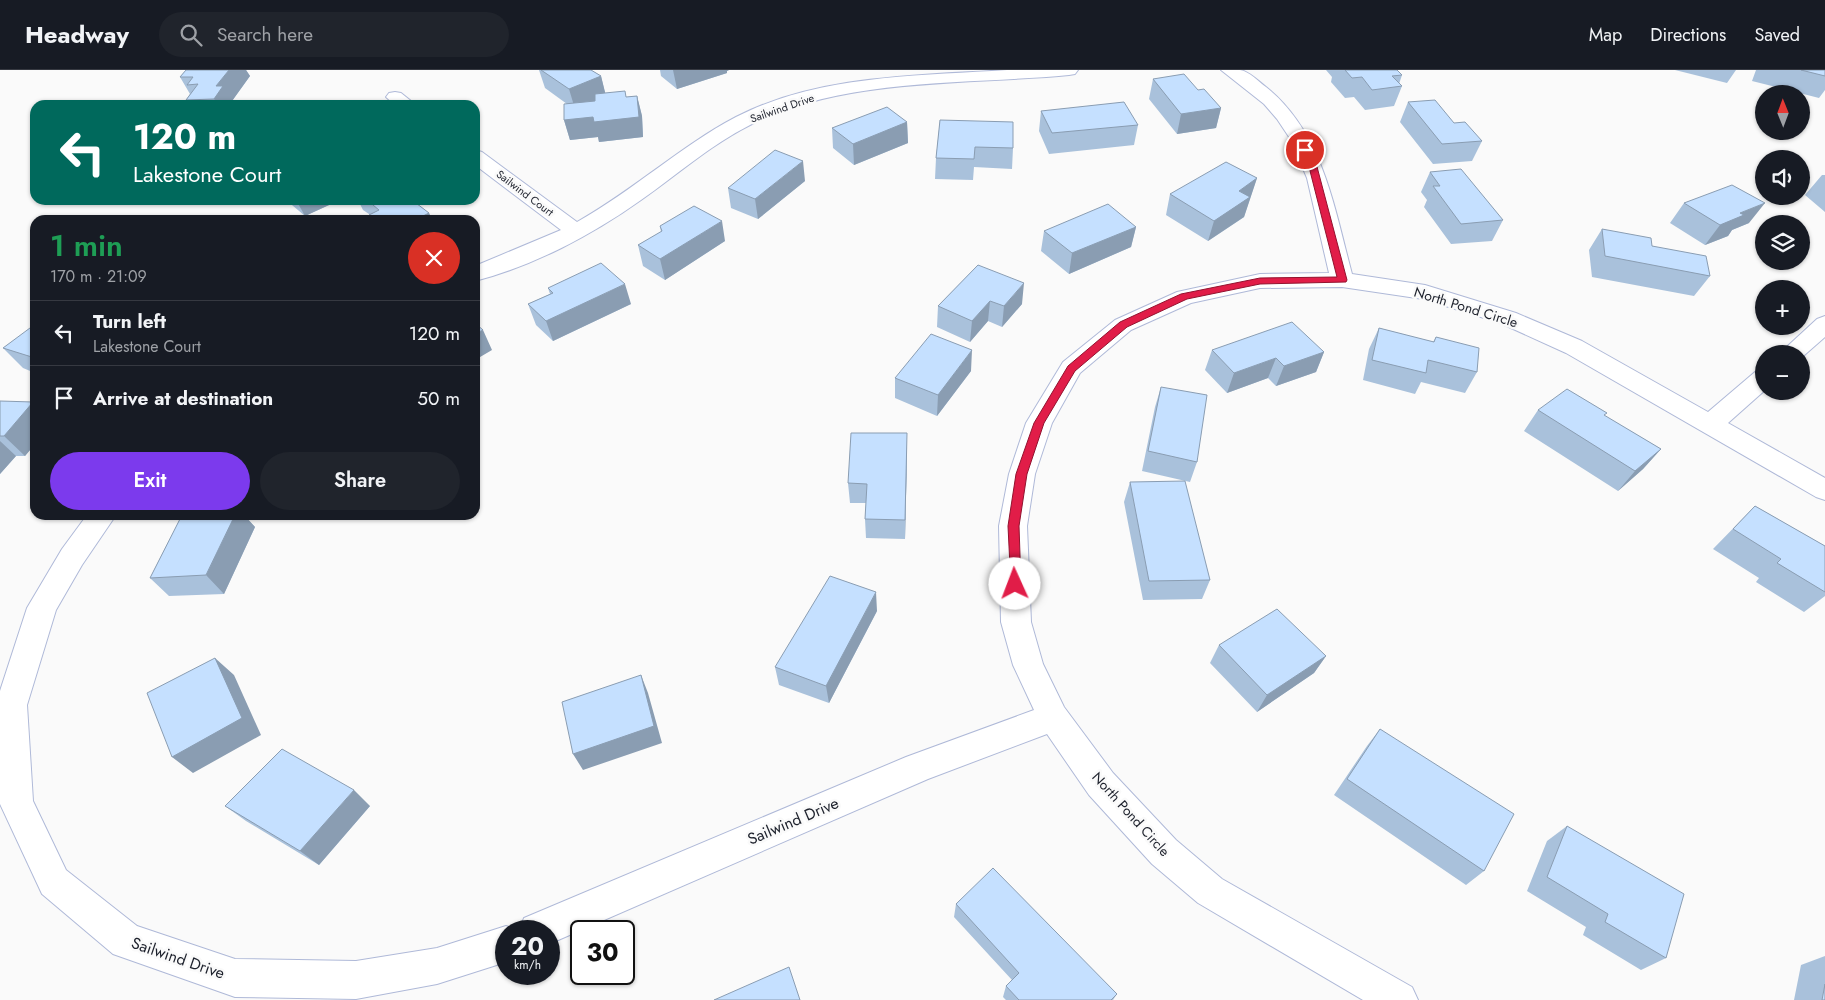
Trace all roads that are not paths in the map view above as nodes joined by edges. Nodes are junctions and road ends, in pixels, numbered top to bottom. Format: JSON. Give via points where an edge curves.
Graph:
{"nodes":[{"id":1,"x":1069,"y":70,"type":"edge"},
{"id":2,"x":1230,"y":70,"type":"edge"},
{"id":3,"x":480,"y":160,"type":"edge"},
{"id":4,"x":575,"y":230,"type":"junction"},
{"id":5,"x":480,"y":272,"type":"edge"},
{"id":6,"x":1342,"y":280,"type":"junction"},
{"id":7,"x":1825,"y":324,"type":"edge"},
{"id":8,"x":1801,"y":345,"type":"edge"},
{"id":9,"x":1755,"y":386,"type":"edge"},
{"id":10,"x":1710,"y":424,"type":"junction"},
{"id":11,"x":1825,"y":490,"type":"edge"},
{"id":12,"x":98,"y":520,"type":"edge"},
{"id":13,"x":1053,"y":717,"type":"junction"},
{"id":14,"x":560,"y":921,"type":"edge"},
{"id":15,"x":495,"y":948,"type":"edge"},
{"id":16,"x":1399,"y":1000,"type":"edge"}],
"edges":[{"from":1,"to":4,"type":"street","name":"Sailwind Drive","via":[[873,85],[796,100],[759,113],[726,130],[632,197]]},
{"from":2,"to":6,"type":"street","via":[[1270,100],[1291,123],[1304,147],[1312,163]]},
{"from":3,"to":4,"type":"street","name":"Sailwind Court"},
{"from":4,"to":5,"type":"street","name":"Sailwind Drive"},
{"from":6,"to":10,"type":"street","name":"North Pond Circle","via":[[1425,292],[1508,318],[1574,347]]},
{"from":6,"to":13,"type":"street","name":"North Pond Circle","via":[[1260,281],[1185,296],[1123,325],[1071,368],[1039,423],[1022,474],[1013,526],[1016,622],[1028,665]]},
{"from":7,"to":8,"type":"street"},
{"from":9,"to":10,"type":"street"},
{"from":10,"to":11,"type":"street","name":"North Pond Circle"},
{"from":12,"to":15,"type":"street","name":"Sailwind Drive","via":[[42,608],[11,705],[16,803],[54,882],[126,941],[235,978],[356,980],[437,966]]},
{"from":13,"to":14,"type":"street","name":"Sailwind Drive","via":[[917,768]]},
{"from":13,"to":16,"type":"street","name":"North Pond Circle","via":[[1101,784],[1164,852],[1210,891]]}]}
